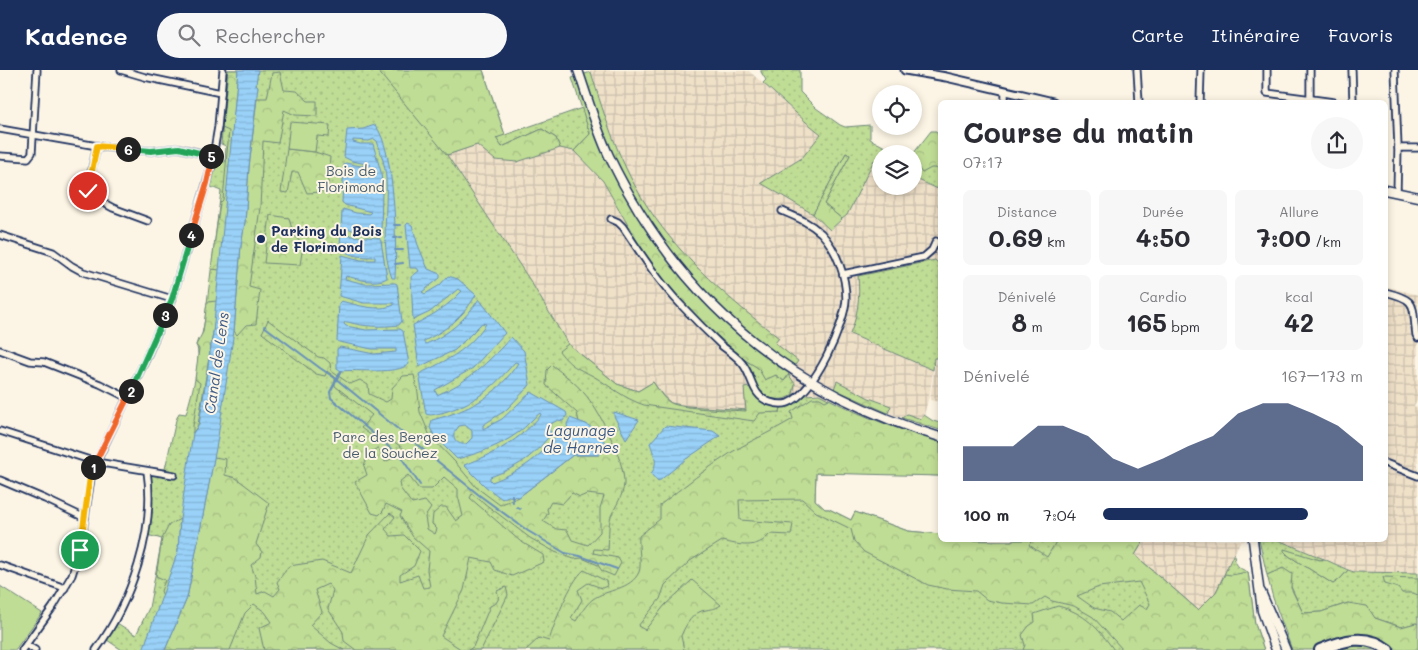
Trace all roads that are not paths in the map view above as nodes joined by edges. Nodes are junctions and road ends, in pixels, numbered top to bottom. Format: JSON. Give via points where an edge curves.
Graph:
{"nodes":[{"id":1,"x":37,"y":70,"type":"edge"},
{"id":2,"x":121,"y":70,"type":"edge"},
{"id":3,"x":223,"y":70,"type":"edge"},
{"id":4,"x":578,"y":70,"type":"edge"},
{"id":5,"x":905,"y":70,"type":"edge"},
{"id":6,"x":1137,"y":70,"type":"edge"},
{"id":7,"x":1201,"y":70,"type":"edge"},
{"id":8,"x":1267,"y":70,"type":"edge"},
{"id":9,"x":1310,"y":70,"type":"edge"},
{"id":10,"x":1352,"y":70,"type":"edge"},
{"id":11,"x":1395,"y":70,"type":"edge"},
{"id":12,"x":1005,"y":90,"type":"junction"},
{"id":13,"x":221,"y":93,"type":"junction"},
{"id":14,"x":1310,"y":98,"type":"junction"},
{"id":15,"x":1005,"y":100,"type":"edge"},
{"id":16,"x":1045,"y":100,"type":"edge"},
{"id":17,"x":1139,"y":100,"type":"edge"},
{"id":18,"x":1200,"y":100,"type":"edge"},
{"id":19,"x":1322,"y":100,"type":"edge"},
{"id":20,"x":1353,"y":100,"type":"edge"},
{"id":21,"x":0,"y":129,"type":"edge"},
{"id":22,"x":34,"y":134,"type":"junction"},
{"id":23,"x":97,"y":146,"type":"junction"},
{"id":24,"x":1398,"y":148,"type":"junction"},
{"id":25,"x":1418,"y":148,"type":"edge"},
{"id":26,"x":0,"y":156,"type":"edge"},
{"id":27,"x":213,"y":156,"type":"junction"},
{"id":28,"x":1388,"y":190,"type":"edge"},
{"id":29,"x":1397,"y":192,"type":"junction"},
{"id":30,"x":1418,"y":196,"type":"edge"},
{"id":31,"x":782,"y":211,"type":"dead end"},
{"id":32,"x":611,"y":219,"type":"dead end"},
{"id":33,"x":148,"y":221,"type":"dead end"},
{"id":34,"x":0,"y":235,"type":"edge"},
{"id":35,"x":936,"y":241,"type":"dead end"},
{"id":36,"x":843,"y":274,"type":"junction"},
{"id":37,"x":1388,"y":293,"type":"edge"},
{"id":38,"x":172,"y":299,"type":"junction"},
{"id":39,"x":1418,"y":338,"type":"edge"},
{"id":40,"x":0,"y":350,"type":"edge"},
{"id":41,"x":810,"y":381,"type":"junction"},
{"id":42,"x":128,"y":398,"type":"junction"},
{"id":43,"x":0,"y":431,"type":"edge"},
{"id":44,"x":938,"y":436,"type":"edge"},
{"id":45,"x":96,"y":462,"type":"junction"},
{"id":46,"x":1388,"y":464,"type":"edge"},
{"id":47,"x":147,"y":471,"type":"junction"},
{"id":48,"x":174,"y":475,"type":"dead end"},
{"id":49,"x":1418,"y":476,"type":"edge"},
{"id":50,"x":0,"y":480,"type":"edge"},
{"id":51,"x":85,"y":518,"type":"junction"},
{"id":52,"x":1254,"y":542,"type":"edge"},
{"id":53,"x":0,"y":565,"type":"edge"},
{"id":54,"x":1259,"y":587,"type":"junction"},
{"id":55,"x":65,"y":588,"type":"junction"},
{"id":56,"x":24,"y":647,"type":"edge"},
{"id":57,"x":1334,"y":647,"type":"edge"},
{"id":58,"x":1276,"y":649,"type":"edge"},
{"id":59,"x":35,"y":650,"type":"edge"},
{"id":60,"x":96,"y":650,"type":"edge"},
{"id":61,"x":1286,"y":650,"type":"edge"},
{"id":62,"x":1320,"y":650,"type":"edge"},
{"id":63,"x":1388,"y":650,"type":"edge"}],
"edges":[{"from":1,"to":22,"type":"street"},
{"from":2,"to":13,"type":"street"},
{"from":3,"to":13,"type":"street"},
{"from":4,"to":41,"type":"main road","via":[[609,155],[657,240],[731,323]]},
{"from":5,"to":12,"type":"street"},
{"from":6,"to":17,"type":"street"},
{"from":7,"to":18,"type":"street"},
{"from":8,"to":14,"type":"street","via":[[1267,93]]},
{"from":9,"to":14,"type":"street"},
{"from":10,"to":20,"type":"street"},
{"from":11,"to":24,"type":"street"},
{"from":12,"to":15,"type":"street"},
{"from":12,"to":16,"type":"street"},
{"from":13,"to":27,"type":"street"},
{"from":14,"to":19,"type":"street"},
{"from":21,"to":22,"type":"street"},
{"from":22,"to":23,"type":"street"},
{"from":22,"to":26,"type":"street","via":[[32,153],[28,158]]},
{"from":23,"to":27,"type":"street","via":[[151,151],[179,148]]},
{"from":23,"to":33,"type":"street","via":[[89,195]]},
{"from":24,"to":25,"type":"street"},
{"from":24,"to":29,"type":"street"},
{"from":27,"to":38,"type":"street"},
{"from":28,"to":29,"type":"main road"},
{"from":29,"to":30,"type":"main road"},
{"from":31,"to":36,"type":"street","via":[[808,222],[821,234],[837,257]]},
{"from":32,"to":41,"type":"street","via":[[623,227],[680,305],[743,364],[761,398],[787,403]]},
{"from":34,"to":38,"type":"street","via":[[53,252],[83,272]]},
{"from":35,"to":36,"type":"street","via":[[924,257]]},
{"from":36,"to":41,"type":"street","via":[[844,314],[821,367]]},
{"from":37,"to":39,"type":"street","via":[[1408,299],[1412,305]]},
{"from":38,"to":42,"type":"street"},
{"from":40,"to":42,"type":"street","via":[[30,361],[44,362]]},
{"from":41,"to":44,"type":"main road","via":[[879,416]]},
{"from":42,"to":45,"type":"street"},
{"from":43,"to":45,"type":"street"},
{"from":45,"to":47,"type":"street"},
{"from":45,"to":51,"type":"street","via":[[90,477]]},
{"from":46,"to":49,"type":"street"},
{"from":47,"to":48,"type":"street"},
{"from":47,"to":60,"type":"street","via":[[150,506],[138,563],[120,610]]},
{"from":50,"to":51,"type":"street"},
{"from":51,"to":55,"type":"street","via":[[77,563]]},
{"from":52,"to":54,"type":"main road"},
{"from":53,"to":55,"type":"street"},
{"from":54,"to":58,"type":"main road","via":[[1262,611]]},
{"from":54,"to":61,"type":"main road"},
{"from":55,"to":56,"type":"street"},
{"from":56,"to":59,"type":"street"},
{"from":57,"to":62,"type":"highway"},
{"from":57,"to":63,"type":"highway","via":[[1364,639]]}]}
